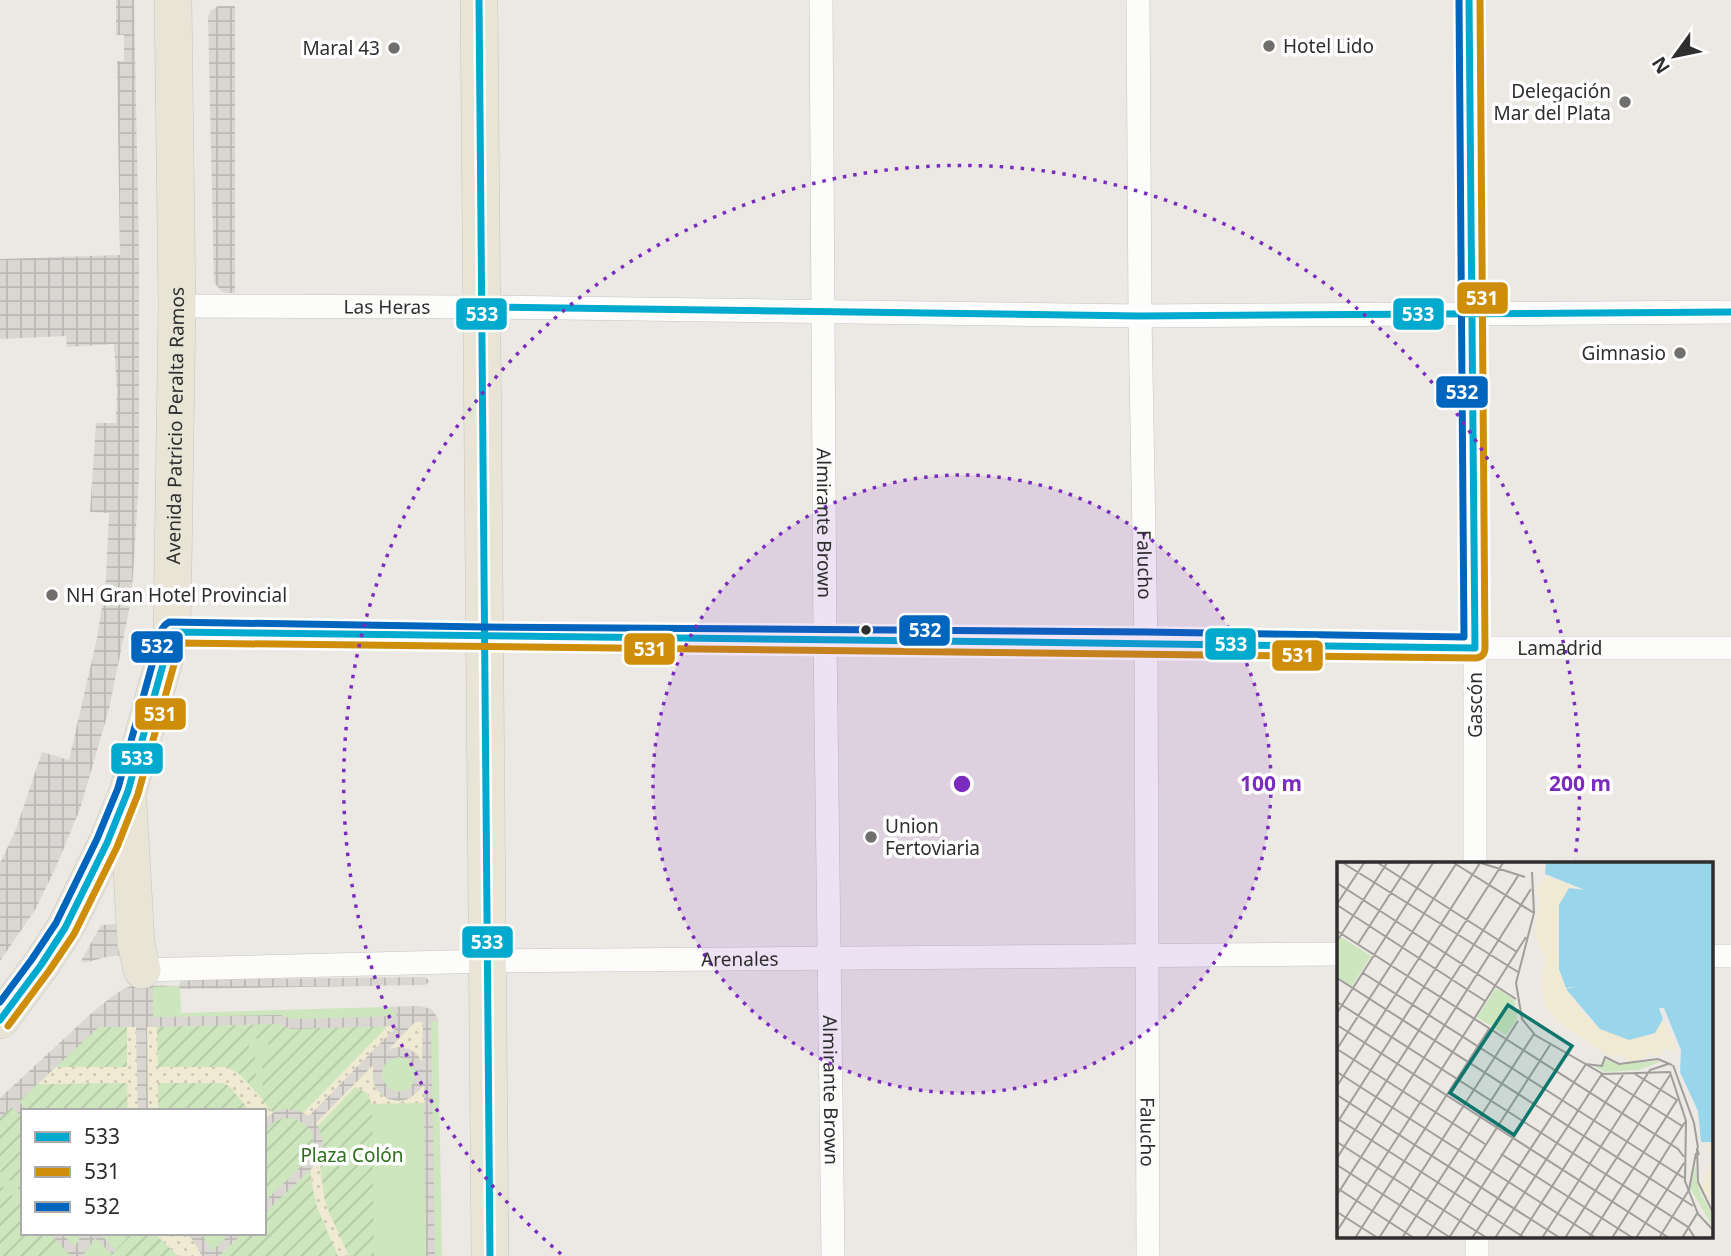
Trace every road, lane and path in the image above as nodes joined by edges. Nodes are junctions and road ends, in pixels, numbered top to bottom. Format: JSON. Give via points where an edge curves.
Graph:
{"nodes":[{"id":1,"x":173,"y":0,"type":"edge"},
{"id":2,"x":479,"y":0,"type":"edge"},
{"id":3,"x":821,"y":0,"type":"edge"},
{"id":4,"x":1138,"y":0,"type":"edge"},
{"id":5,"x":1469,"y":0,"type":"edge"},
{"id":6,"x":177,"y":306,"type":"junction"},
{"id":7,"x":481,"y":307,"type":"junction"},
{"id":8,"x":824,"y":312,"type":"junction"},
{"id":9,"x":1731,"y":312,"type":"edge"},
{"id":10,"x":1471,"y":313,"type":"junction"},
{"id":11,"x":1140,"y":316,"type":"junction"},
{"id":12,"x":172,"y":632,"type":"junction"},
{"id":13,"x":484,"y":638,"type":"junction"},
{"id":14,"x":825,"y":639,"type":"junction"},
{"id":15,"x":1146,"y":642,"type":"junction"},
{"id":16,"x":1475,"y":648,"type":"junction"},
{"id":17,"x":1731,"y":648,"type":"edge"},
{"id":18,"x":128,"y":791,"type":"junction"},
{"id":19,"x":1475,"y":862,"type":"edge"},
{"id":20,"x":1337,"y":954,"type":"edge"},
{"id":21,"x":1146,"y":956,"type":"junction"},
{"id":22,"x":829,"y":958,"type":"junction"},
{"id":23,"x":487,"y":961,"type":"junction"},
{"id":24,"x":142,"y":970,"type":"joint"},
{"id":25,"x":0,"y":1020,"type":"edge"},
{"id":26,"x":1477,"y":1238,"type":"edge"},
{"id":27,"x":489,"y":1256,"type":"edge"},
{"id":28,"x":833,"y":1256,"type":"edge"},
{"id":29,"x":1147,"y":1256,"type":"edge"},
{"id":30,"x":1477,"y":1256,"type":"edge"}],
"edges":[{"from":1,"to":6,"type":"main road","name":"Avenida Patricio Peralta Ramos"},
{"from":2,"to":7,"type":"main road"},
{"from":3,"to":8,"type":"street","name":"Almirante Brown"},
{"from":4,"to":11,"type":"street","name":"Falucho"},
{"from":5,"to":10,"type":"street","name":"Gascón"},
{"from":6,"to":7,"type":"street","name":"Las Heras"},
{"from":6,"to":12,"type":"main road","name":"Avenida Patricio Peralta Ramos"},
{"from":7,"to":8,"type":"street","name":"Las Heras"},
{"from":7,"to":13,"type":"main road"},
{"from":8,"to":11,"type":"street","name":"Las Heras"},
{"from":8,"to":14,"type":"street","name":"Almirante Brown"},
{"from":9,"to":10,"type":"street","name":"Las Heras"},
{"from":10,"to":11,"type":"street","name":"Las Heras"},
{"from":10,"to":16,"type":"street","name":"Gascón"},
{"from":11,"to":15,"type":"street","name":"Falucho"},
{"from":12,"to":13,"type":"street","name":"Lamadrid"},
{"from":12,"to":18,"type":"main road","name":"Avenida Patricio Peralta Ramos"},
{"from":13,"to":14,"type":"street","name":"Lamadrid"},
{"from":13,"to":23,"type":"main road"},
{"from":14,"to":15,"type":"street","name":"Lamadrid"},
{"from":14,"to":22,"type":"street","name":"Almirante Brown"},
{"from":15,"to":16,"type":"street","name":"Lamadrid"},
{"from":15,"to":21,"type":"street","name":"Falucho"},
{"from":16,"to":17,"type":"street","name":"Lamadrid"},
{"from":16,"to":19,"type":"street","name":"Gascón"},
{"from":18,"to":24,"type":"main road","via":[[136,943]]},
{"from":18,"to":25,"type":"main road","name":"Avenida Patricio Peralta Ramos","via":[[65,928]]},
{"from":20,"to":21,"type":"street","name":"Arenales"},
{"from":21,"to":22,"type":"street","name":"Arenales"},
{"from":21,"to":29,"type":"street","name":"Falucho"},
{"from":22,"to":23,"type":"street","name":"Arenales"},
{"from":22,"to":28,"type":"street","name":"Almirante Brown"},
{"from":23,"to":24,"type":"street","name":"Arenales"},
{"from":23,"to":27,"type":"main road"},
{"from":26,"to":30,"type":"street"}]}
